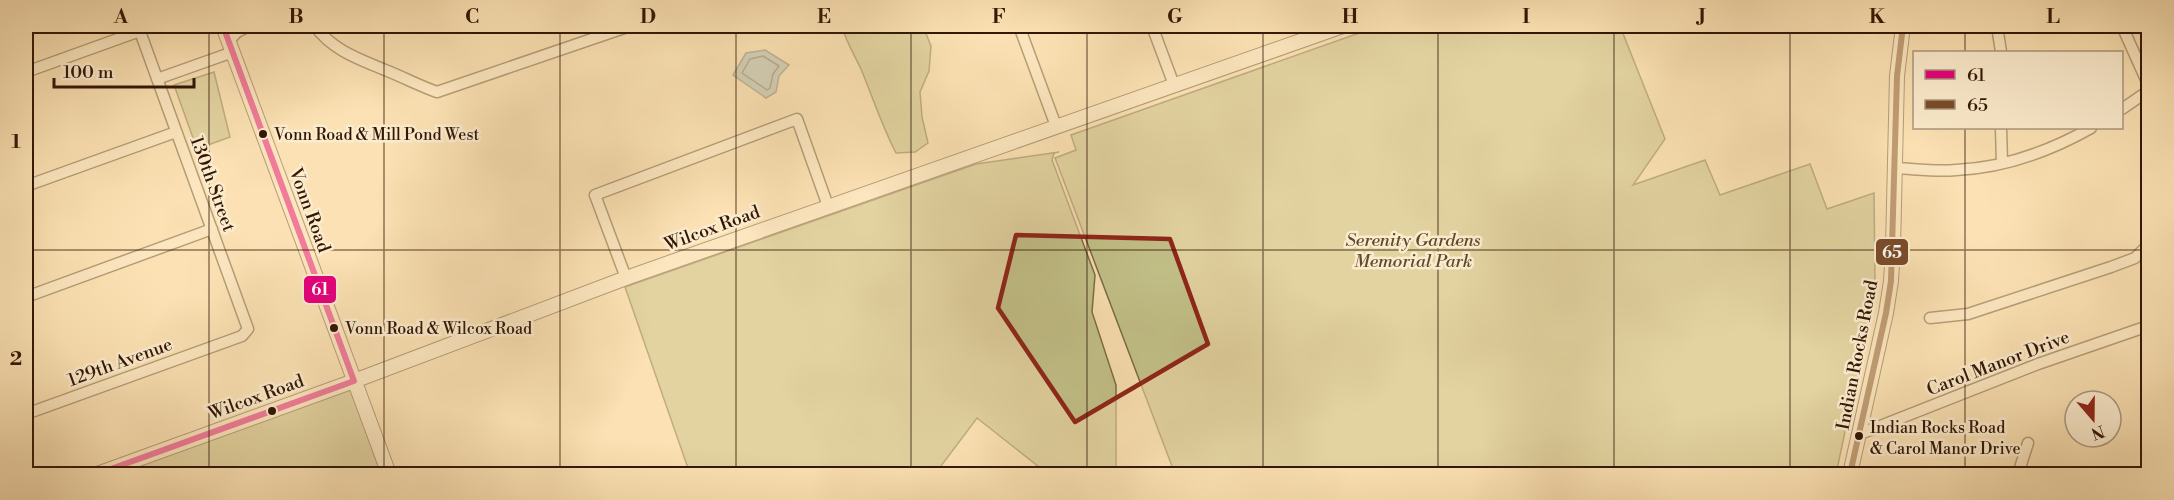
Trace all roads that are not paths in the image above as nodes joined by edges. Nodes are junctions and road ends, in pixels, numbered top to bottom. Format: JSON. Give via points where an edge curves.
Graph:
{"nodes":[{"id":1,"x":223,"y":26,"type":"edge"},
{"id":2,"x":249,"y":26,"type":"edge"},
{"id":3,"x":315,"y":26,"type":"edge"},
{"id":4,"x":630,"y":26,"type":"edge"},
{"id":5,"x":1019,"y":26,"type":"edge"},
{"id":6,"x":1152,"y":26,"type":"edge"},
{"id":7,"x":1343,"y":26,"type":"edge"},
{"id":8,"x":1903,"y":26,"type":"edge"},
{"id":9,"x":1997,"y":26,"type":"edge"},
{"id":10,"x":2122,"y":26,"type":"edge"},
{"id":11,"x":139,"y":28,"type":"edge"},
{"id":12,"x":231,"y":46,"type":"junction"},
{"id":13,"x":2001,"y":51,"type":"edge"},
{"id":14,"x":26,"y":72,"type":"edge"},
{"id":15,"x":157,"y":79,"type":"junction"},
{"id":16,"x":2148,"y":84,"type":"edge"},
{"id":17,"x":1174,"y":86,"type":"junction"},
{"id":18,"x":2148,"y":91,"type":"edge"},
{"id":19,"x":2123,"y":108,"type":"edge"},
{"id":20,"x":1056,"y":126,"type":"junction"},
{"id":21,"x":2001,"y":129,"type":"edge"},
{"id":22,"x":2089,"y":129,"type":"edge"},
{"id":23,"x":177,"y":132,"type":"junction"},
{"id":24,"x":2002,"y":163,"type":"junction"},
{"id":25,"x":1896,"y":168,"type":"junction"},
{"id":26,"x":26,"y":186,"type":"edge"},
{"id":27,"x":828,"y":206,"type":"junction"},
{"id":28,"x":212,"y":229,"type":"junction"},
{"id":29,"x":2148,"y":245,"type":"edge"},
{"id":30,"x":626,"y":278,"type":"junction"},
{"id":31,"x":26,"y":297,"type":"edge"},
{"id":32,"x":1929,"y":318,"type":"dead end"},
{"id":33,"x":2148,"y":326,"type":"edge"},
{"id":34,"x":225,"y":341,"type":"joint"},
{"id":35,"x":354,"y":381,"type":"junction"},
{"id":36,"x":26,"y":414,"type":"edge"},
{"id":37,"x":1860,"y":434,"type":"junction"},
{"id":38,"x":2028,"y":443,"type":"dead end"},
{"id":39,"x":97,"y":474,"type":"edge"},
{"id":40,"x":389,"y":474,"type":"edge"},
{"id":41,"x":1850,"y":474,"type":"edge"},
{"id":42,"x":2018,"y":474,"type":"edge"}],
"edges":[{"from":1,"to":12,"type":"street","name":"Vonn Road"},
{"from":2,"to":12,"type":"street","via":[[237,32]]},
{"from":3,"to":4,"type":"street","via":[[336,47],[437,92]]},
{"from":5,"to":20,"type":"street"},
{"from":6,"to":17,"type":"street"},
{"from":7,"to":17,"type":"street","name":"Wilcox Road"},
{"from":8,"to":25,"type":"street","name":"Indian Rocks Road"},
{"from":9,"to":13,"type":"street"},
{"from":10,"to":16,"type":"street"},
{"from":11,"to":14,"type":"street"},
{"from":11,"to":15,"type":"street","name":"130th Street"},
{"from":12,"to":15,"type":"street"},
{"from":12,"to":35,"type":"street","name":"Vonn Road"},
{"from":15,"to":23,"type":"street","name":"130th Street"},
{"from":17,"to":20,"type":"street","name":"Wilcox Road"},
{"from":18,"to":19,"type":"street"},
{"from":20,"to":27,"type":"street","name":"Wilcox Road"},
{"from":21,"to":24,"type":"street"},
{"from":22,"to":24,"type":"street","via":[[2062,144]]},
{"from":23,"to":26,"type":"street"},
{"from":23,"to":28,"type":"street","name":"130th Street"},
{"from":24,"to":25,"type":"street","via":[[1955,171]]},
{"from":25,"to":37,"type":"street","name":"Indian Rocks Road","via":[[1891,281]]},
{"from":27,"to":30,"type":"street","name":"Wilcox Road"},
{"from":27,"to":30,"type":"street","via":[[797,119],[595,195]]},
{"from":28,"to":31,"type":"street"},
{"from":28,"to":34,"type":"street","name":"130th Street","via":[[248,329],[243,336]]},
{"from":29,"to":32,"type":"street","via":[[2135,258],[2111,267],[1968,314]]},
{"from":30,"to":35,"type":"street","name":"Wilcox Road"},
{"from":33,"to":37,"type":"street","name":"Carol Manor Drive","via":[[2038,364]]},
{"from":34,"to":36,"type":"street","name":"129th Avenue"},
{"from":35,"to":39,"type":"street","name":"Wilcox Road"},
{"from":35,"to":40,"type":"street","name":"Vonn Road"},
{"from":37,"to":41,"type":"street","name":"Indian Rocks Road"},
{"from":38,"to":42,"type":"street"}]}
